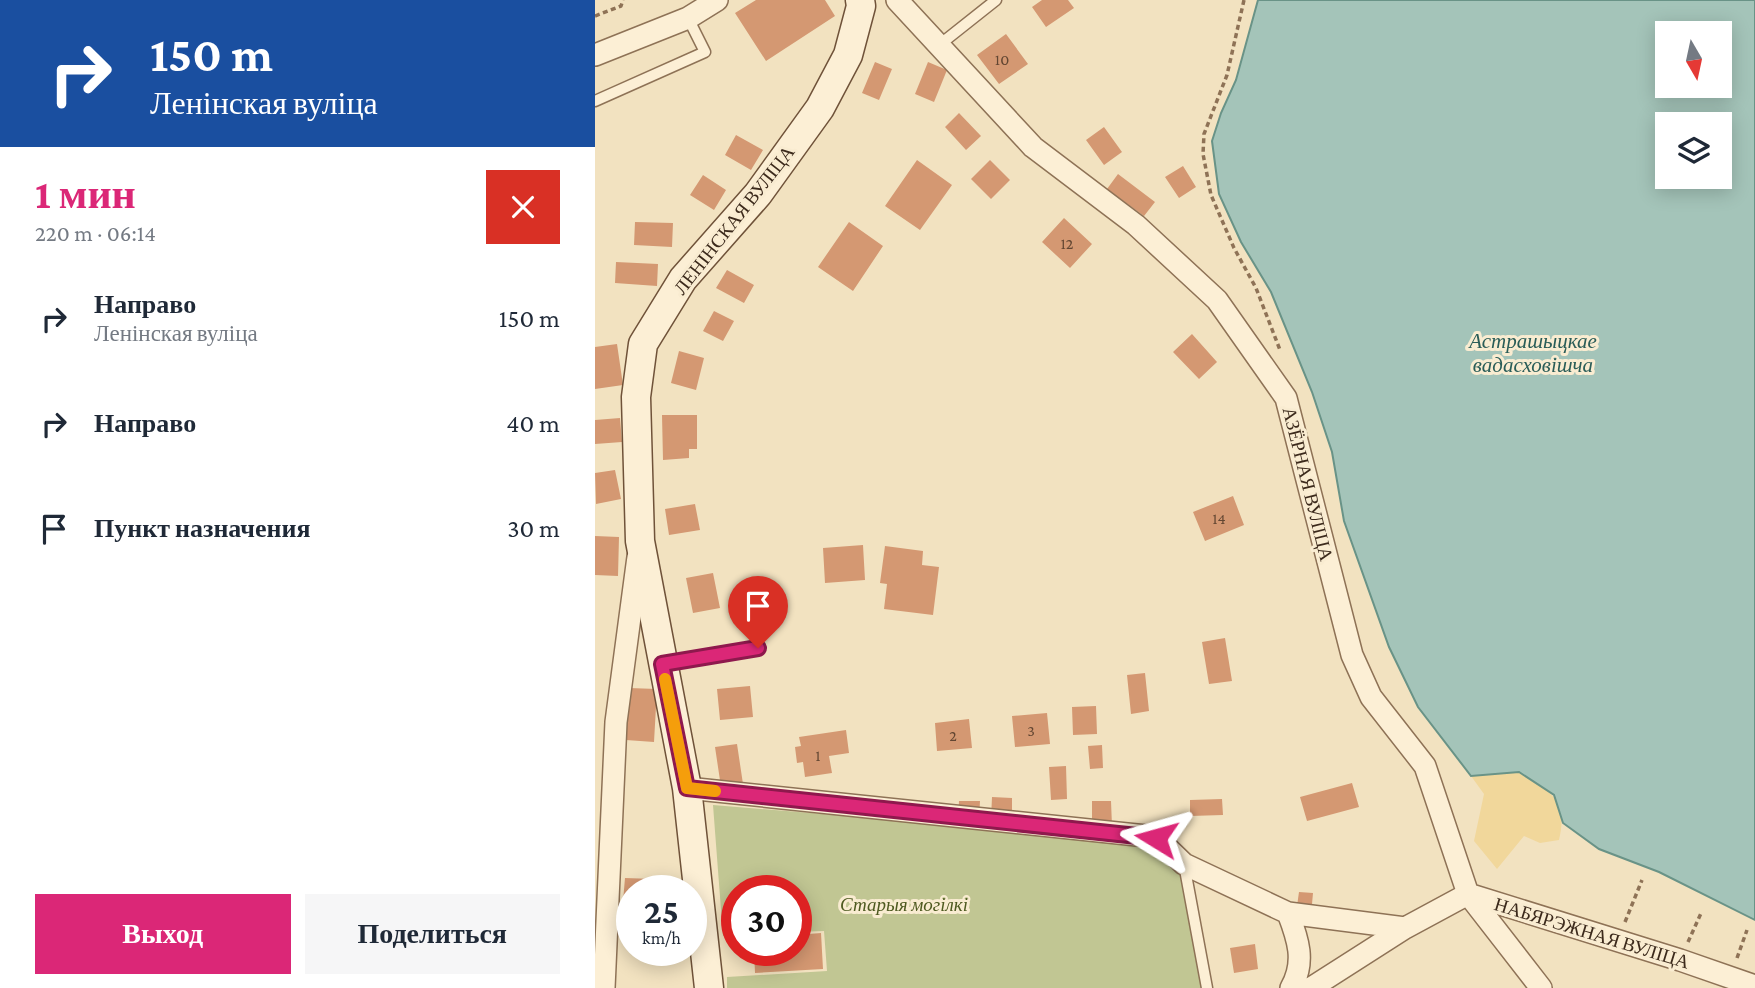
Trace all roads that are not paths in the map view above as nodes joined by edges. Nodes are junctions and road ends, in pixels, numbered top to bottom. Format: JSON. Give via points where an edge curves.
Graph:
{"nodes":[{"id":1,"x":717,"y":0,"type":"edge"},
{"id":2,"x":860,"y":0,"type":"edge"},
{"id":3,"x":897,"y":0,"type":"edge"},
{"id":4,"x":996,"y":0,"type":"edge"},
{"id":5,"x":688,"y":18,"type":"junction"},
{"id":6,"x":938,"y":46,"type":"junction"},
{"id":7,"x":595,"y":55,"type":"edge"},
{"id":8,"x":595,"y":102,"type":"edge"},
{"id":9,"x":640,"y":541,"type":"junction"},
{"id":10,"x":758,"y":648,"type":"dead end"},
{"id":11,"x":662,"y":664,"type":"junction"},
{"id":12,"x":687,"y":788,"type":"junction"},
{"id":13,"x":1184,"y":864,"type":"junction"},
{"id":14,"x":1468,"y":894,"type":"junction"},
{"id":15,"x":1288,"y":913,"type":"junction"},
{"id":16,"x":1405,"y":928,"type":"junction"},
{"id":17,"x":1755,"y":986,"type":"edge"},
{"id":18,"x":604,"y":988,"type":"edge"},
{"id":19,"x":709,"y":988,"type":"edge"},
{"id":20,"x":1207,"y":988,"type":"edge"},
{"id":21,"x":1291,"y":988,"type":"edge"},
{"id":22,"x":1311,"y":988,"type":"edge"},
{"id":23,"x":1541,"y":988,"type":"edge"}],
"edges":[{"from":1,"to":5,"type":"street"},
{"from":2,"to":9,"type":"street","name":"ЛЕНІНСКАЯ ВУЛІЦА","via":[[848,55],[820,108],[758,194],[683,279],[643,344],[636,397]]},
{"from":3,"to":6,"type":"street","name":"АЗЁРНАЯ ВУЛІЦА"},
{"from":4,"to":6,"type":"lane"},
{"from":5,"to":7,"type":"street"},
{"from":5,"to":8,"type":"lane","via":[[705,52]]},
{"from":6,"to":14,"type":"street","name":"АЗЁРНАЯ ВУЛІЦА","via":[[1033,147],[1136,225],[1217,300],[1286,398],[1352,656],[1371,696],[1425,766]]},
{"from":9,"to":11,"type":"street","name":"ЛЕНІНСКАЯ ВУЛІЦА"},
{"from":9,"to":18,"type":"street","via":[[616,722]]},
{"from":10,"to":11,"type":"lane"},
{"from":11,"to":12,"type":"street","name":"ЛЕНІНСКАЯ ВУЛІЦА"},
{"from":12,"to":13,"type":"street","via":[[1143,835],[1156,838]]},
{"from":12,"to":19,"type":"street","name":"ЛЕНІНСКАЯ ВУЛІЦА"},
{"from":13,"to":15,"type":"street"},
{"from":13,"to":20,"type":"lane"},
{"from":14,"to":16,"type":"street"},
{"from":14,"to":17,"type":"street","name":"НАБЯРЭЖНАЯ ВУЛІЦА"},
{"from":14,"to":23,"type":"street","name":"АЗЁРНАЯ ВУЛІЦА"},
{"from":15,"to":16,"type":"street"},
{"from":15,"to":21,"type":"street","via":[[1301,959]]},
{"from":16,"to":22,"type":"street"}]}
